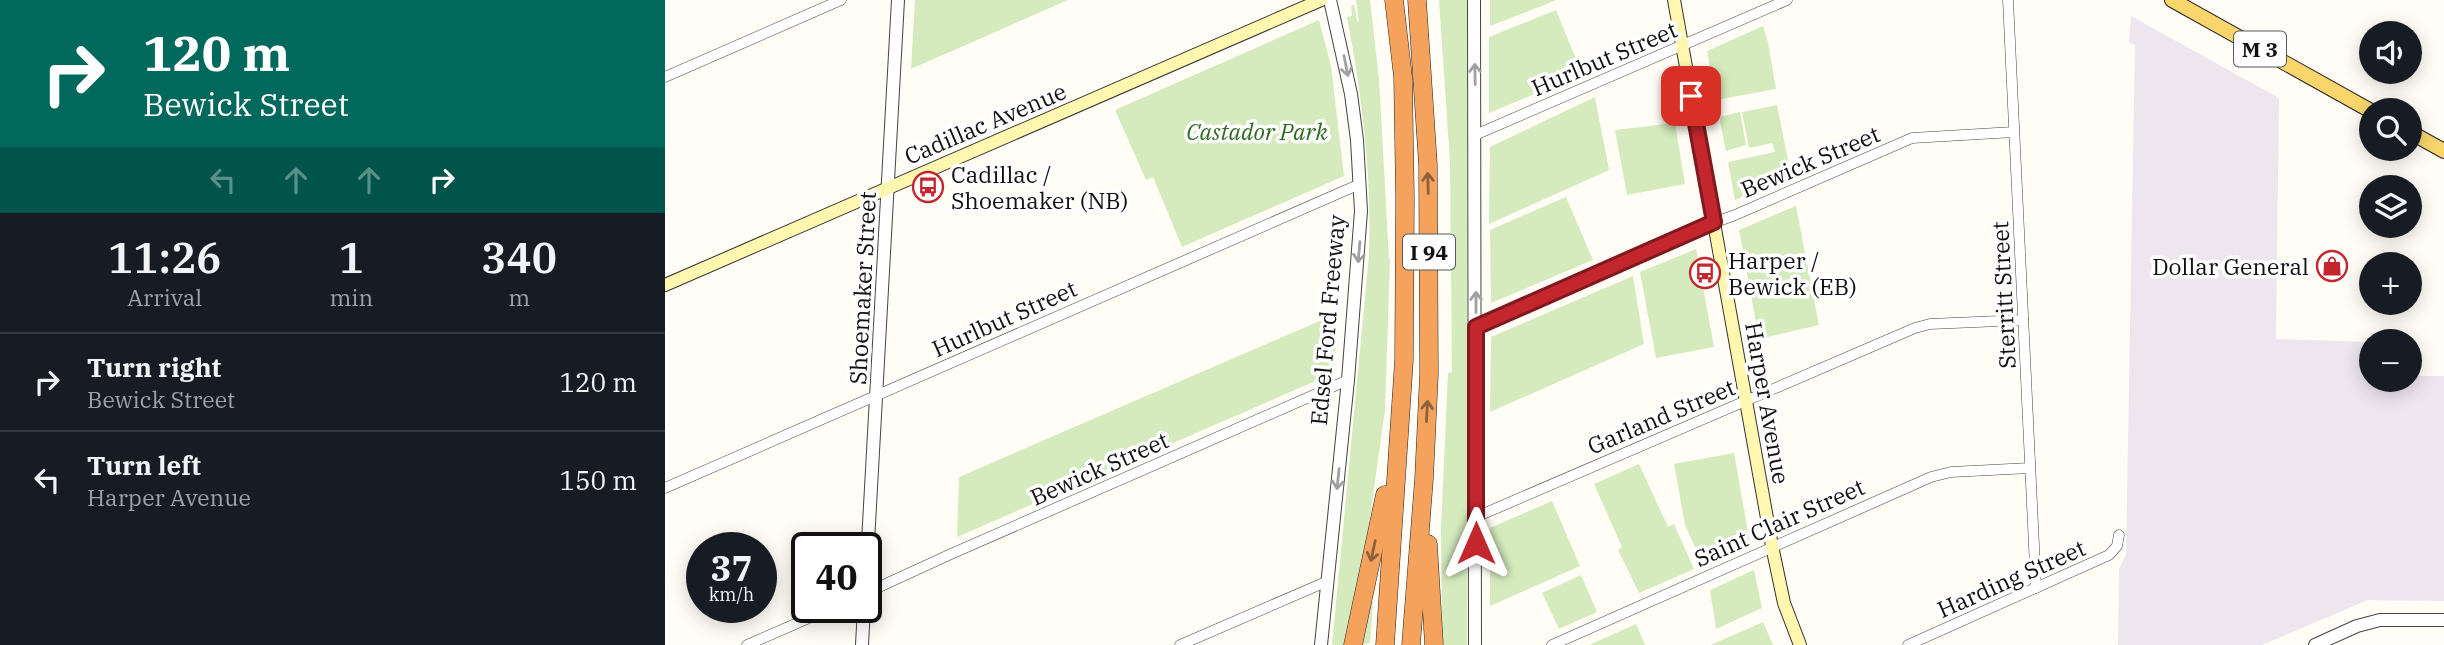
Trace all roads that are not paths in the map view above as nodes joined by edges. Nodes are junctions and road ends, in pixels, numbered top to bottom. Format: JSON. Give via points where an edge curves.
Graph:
{"nodes":[{"id":1,"x":841,"y":0,"type":"edge"},
{"id":2,"x":898,"y":0,"type":"edge"},
{"id":3,"x":1321,"y":0,"type":"edge"},
{"id":4,"x":1330,"y":0,"type":"edge"},
{"id":5,"x":1417,"y":0,"type":"edge"},
{"id":6,"x":1474,"y":0,"type":"edge"},
{"id":7,"x":1674,"y":0,"type":"edge"},
{"id":8,"x":1787,"y":0,"type":"edge"},
{"id":9,"x":2008,"y":0,"type":"edge"},
{"id":10,"x":2172,"y":0,"type":"edge"},
{"id":11,"x":1394,"y":3,"type":"edge"},
{"id":12,"x":1682,"y":45,"type":"junction"},
{"id":13,"x":665,"y":77,"type":"edge"},
{"id":14,"x":2359,"y":104,"type":"edge"},
{"id":15,"x":2014,"y":132,"type":"junction"},
{"id":16,"x":1475,"y":135,"type":"junction"},
{"id":17,"x":2422,"y":139,"type":"edge"},
{"id":18,"x":2444,"y":151,"type":"edge"},
{"id":19,"x":1360,"y":184,"type":"junction"},
{"id":20,"x":888,"y":188,"type":"junction"},
{"id":21,"x":1714,"y":222,"type":"junction"},
{"id":22,"x":665,"y":285,"type":"edge"},
{"id":23,"x":2023,"y":320,"type":"junction"},
{"id":24,"x":1476,"y":327,"type":"junction"},
{"id":25,"x":1348,"y":380,"type":"junction"},
{"id":26,"x":877,"y":395,"type":"junction"},
{"id":27,"x":1746,"y":399,"type":"junction"},
{"id":28,"x":1398,"y":437,"type":"junction"},
{"id":29,"x":2030,"y":468,"type":"junction"},
{"id":30,"x":1424,"y":479,"type":"junction"},
{"id":31,"x":665,"y":488,"type":"edge"},
{"id":32,"x":1476,"y":517,"type":"junction"},
{"id":33,"x":869,"y":532,"type":"edge"},
{"id":34,"x":2119,"y":536,"type":"dead end"},
{"id":35,"x":1772,"y":546,"type":"junction"},
{"id":36,"x":1328,"y":581,"type":"junction"},
{"id":37,"x":882,"y":586,"type":"edge"},
{"id":38,"x":2036,"y":588,"type":"junction"},
{"id":39,"x":2444,"y":621,"type":"edge"},
{"id":40,"x":797,"y":623,"type":"edge"},
{"id":41,"x":864,"y":623,"type":"edge"},
{"id":42,"x":747,"y":645,"type":"edge"},
{"id":43,"x":862,"y":645,"type":"edge"},
{"id":44,"x":1180,"y":645,"type":"edge"},
{"id":45,"x":1321,"y":645,"type":"edge"},
{"id":46,"x":1353,"y":645,"type":"edge"},
{"id":47,"x":1385,"y":645,"type":"edge"},
{"id":48,"x":1411,"y":645,"type":"edge"},
{"id":49,"x":1434,"y":645,"type":"edge"},
{"id":50,"x":1475,"y":645,"type":"edge"},
{"id":51,"x":1552,"y":645,"type":"edge"},
{"id":52,"x":1800,"y":645,"type":"edge"},
{"id":53,"x":1908,"y":645,"type":"edge"},
{"id":54,"x":2315,"y":645,"type":"edge"}],
"edges":[{"from":1,"to":13,"type":"street"},
{"from":2,"to":20,"type":"street","name":"Shoemaker Street"},
{"from":3,"to":20,"type":"main road","name":"Cadillac Avenue"},
{"from":4,"to":19,"type":"street","name":"Edsel Ford Freeway","one_way":true,"via":[[1351,94]]},
{"from":30,"to":5,"type":"highway","number":"I 94","one_way":true,"via":[[1429,212]]},
{"from":16,"to":6,"type":"street","one_way":true},
{"from":7,"to":12,"type":"main road","name":"Harper Avenue"},
{"from":8,"to":12,"type":"street","name":"Hurlbut Street"},
{"from":9,"to":15,"type":"street","name":"Sterritt Street"},
{"from":10,"to":14,"type":"main road","number":"M 3"},
{"from":11,"to":28,"type":"highway","number":"I 94","via":[[1403,77],[1405,198],[1404,360]]},
{"from":12,"to":16,"type":"street","name":"Hurlbut Street"},
{"from":12,"to":21,"type":"main road","name":"Harper Avenue"},
{"from":15,"to":21,"type":"street","name":"Bewick Street","via":[[1912,138]]},
{"from":15,"to":23,"type":"street","name":"Sterritt Street"},
{"from":24,"to":16,"type":"street","one_way":true},
{"from":17,"to":18,"type":"main road"},
{"from":19,"to":25,"type":"street","name":"Edsel Ford Freeway","one_way":true},
{"from":19,"to":26,"type":"street","name":"Hurlbut Street"},
{"from":20,"to":22,"type":"main road","name":"Cadillac Avenue"},
{"from":20,"to":26,"type":"street","name":"Shoemaker Street"},
{"from":21,"to":24,"type":"street","name":"Bewick Street"},
{"from":21,"to":27,"type":"main road","name":"Harper Avenue"},
{"from":23,"to":27,"type":"street","name":"Garland Street","via":[[1915,328]]},
{"from":23,"to":29,"type":"street","name":"Sterritt Street"},
{"from":24,"to":32,"type":"street"},
{"from":25,"to":36,"type":"street","name":"Edsel Ford Freeway","one_way":true},
{"from":25,"to":37,"type":"street","name":"Bewick Street"},
{"from":26,"to":31,"type":"street","name":"Hurlbut Street"},
{"from":26,"to":33,"type":"street","name":"Shoemaker Street"},
{"from":27,"to":32,"type":"street","name":"Garland Street"},
{"from":27,"to":35,"type":"main road","name":"Harper Avenue"},
{"from":28,"to":46,"type":"highway","one_way":true},
{"from":28,"to":47,"type":"highway","number":"I 94"},
{"from":29,"to":35,"type":"street","name":"Saint Clair Street","via":[[1931,477]]},
{"from":29,"to":38,"type":"street","name":"Sterritt Street"},
{"from":30,"to":48,"type":"highway","number":"I 94"},
{"from":30,"to":49,"type":"highway"},
{"from":32,"to":50,"type":"street"},
{"from":34,"to":38,"type":"street","name":"Harding Street","via":[[2109,555]]},
{"from":35,"to":51,"type":"street","name":"Saint Clair Street"},
{"from":35,"to":52,"type":"main road","name":"Harper Avenue","via":[[1784,603]]},
{"from":36,"to":44,"type":"street"},
{"from":36,"to":45,"type":"street","name":"Edsel Ford Freeway"},
{"from":38,"to":53,"type":"street","name":"Harding Street"},
{"from":39,"to":54,"type":"street","via":[[2380,620]]},
{"from":40,"to":42,"type":"street"},
{"from":41,"to":43,"type":"street"}]}
